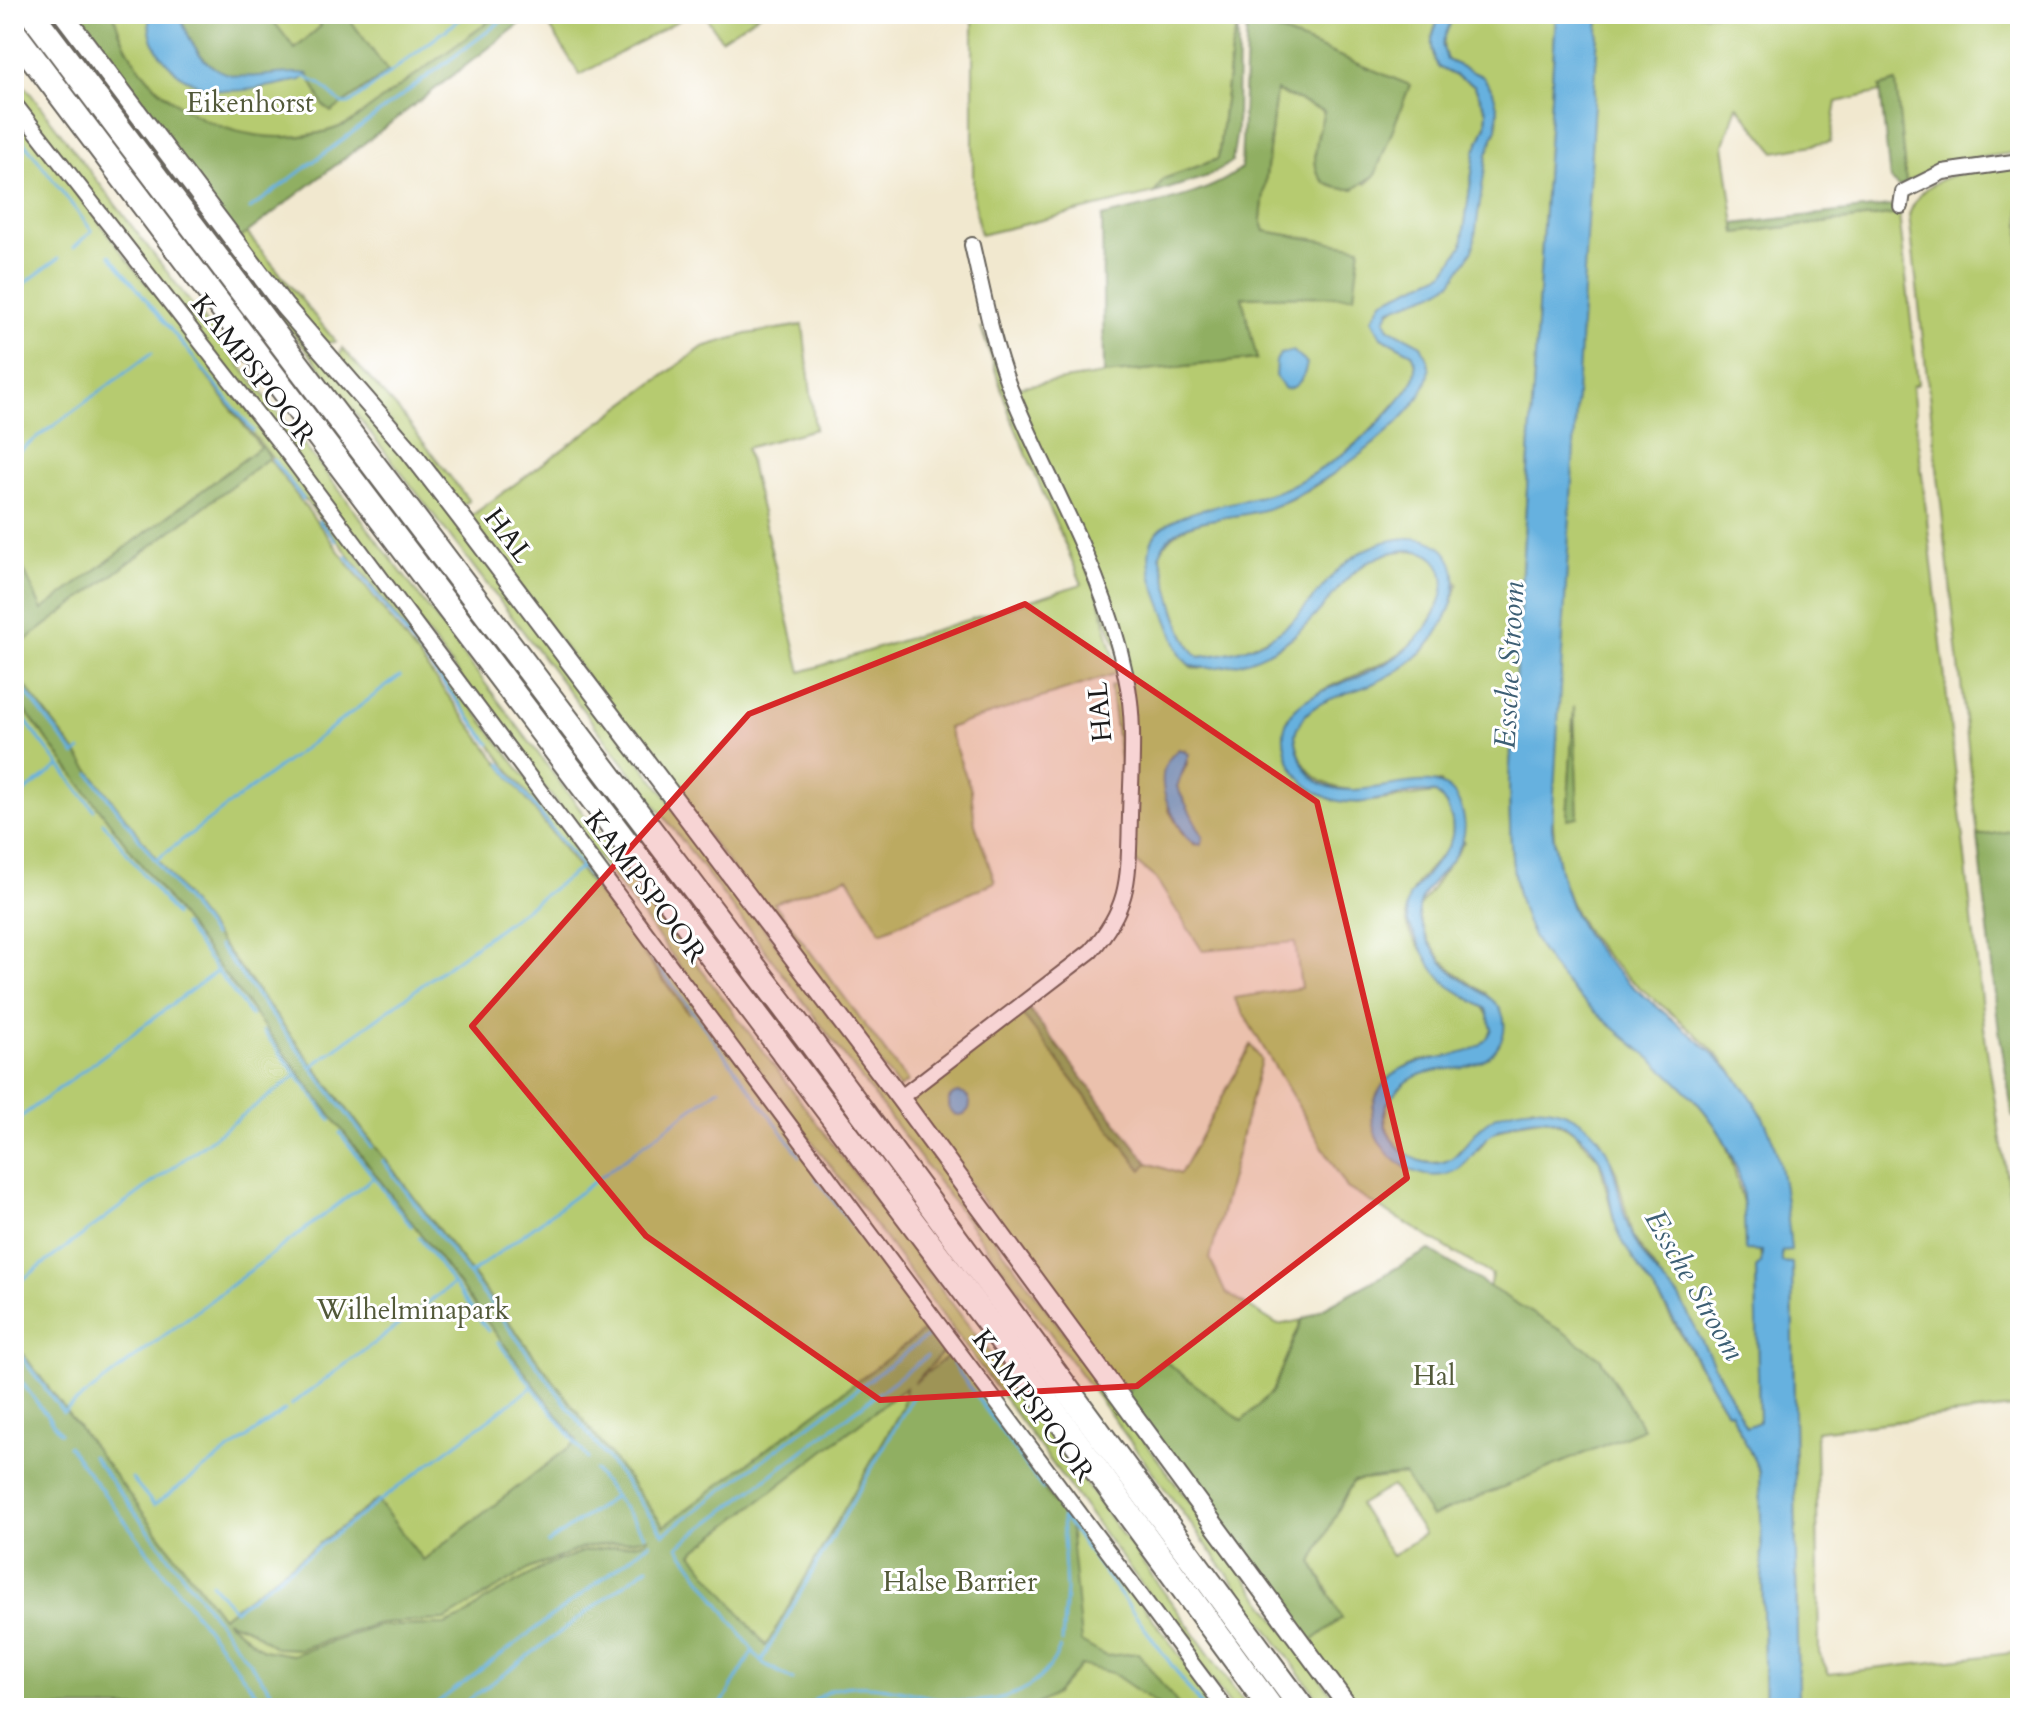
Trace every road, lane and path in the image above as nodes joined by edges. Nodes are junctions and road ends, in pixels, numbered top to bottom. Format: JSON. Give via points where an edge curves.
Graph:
{"nodes":[{"id":1,"x":32,"y":14,"type":"edge"},
{"id":2,"x":63,"y":14,"type":"edge"},
{"id":3,"x":14,"y":33,"type":"edge"},
{"id":4,"x":14,"y":103,"type":"edge"},
{"id":5,"x":2020,"y":161,"type":"edge"},
{"id":6,"x":1901,"y":206,"type":"dead end"},
{"id":7,"x":972,"y":245,"type":"dead end"},
{"id":8,"x":900,"y":1098,"type":"junction"},
{"id":9,"x":1225,"y":1708,"type":"edge"},
{"id":10,"x":1271,"y":1708,"type":"edge"},
{"id":11,"x":1302,"y":1708,"type":"edge"},
{"id":12,"x":1349,"y":1708,"type":"edge"}],
"edges":[{"from":1,"to":11,"type":"highway","via":[[816,1049]]},
{"from":2,"to":8,"type":"street","name":"HAL","via":[[296,321],[425,471]]},
{"from":3,"to":10,"type":"highway","via":[[995,1331]]},
{"from":4,"to":9,"type":"street","name":"KAMPSPOOR","via":[[327,505]]},
{"from":5,"to":6,"type":"street","via":[[1943,172],[1903,192]]},
{"from":7,"to":8,"type":"street","name":"HAL","via":[[1004,370],[1090,556],[1126,677],[1131,744],[1128,867],[1123,905],[1091,951]]},
{"from":8,"to":12,"type":"street","name":"HAL"}]}
